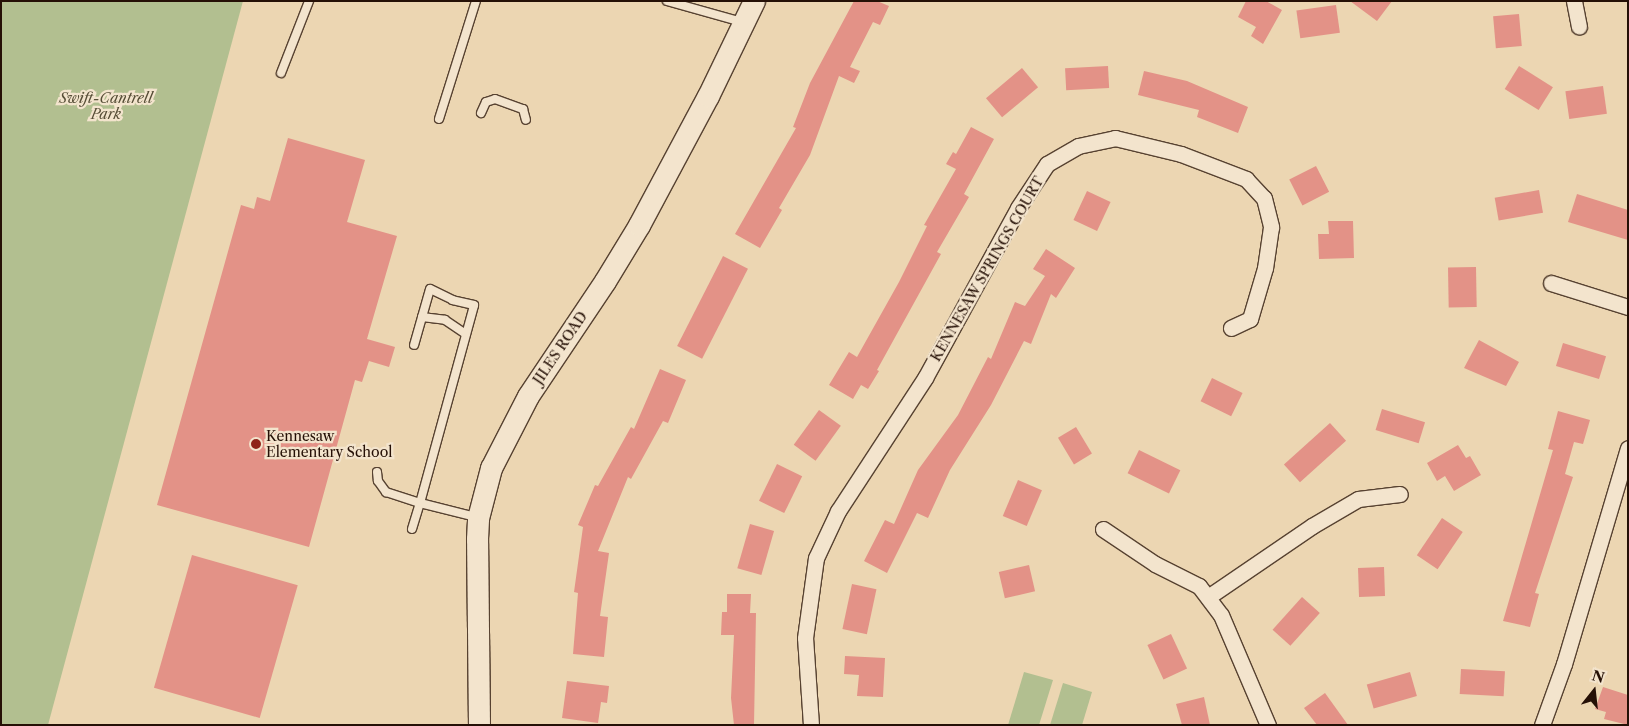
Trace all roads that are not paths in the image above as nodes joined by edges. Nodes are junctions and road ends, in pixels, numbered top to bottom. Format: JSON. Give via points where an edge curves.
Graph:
{"nodes":[{"id":1,"x":309,"y":1,"type":"edge"},
{"id":2,"x":476,"y":1,"type":"edge"},
{"id":3,"x":667,"y":1,"type":"edge"},
{"id":4,"x":754,"y":1,"type":"edge"},
{"id":5,"x":1574,"y":1,"type":"edge"},
{"id":6,"x":744,"y":23,"type":"junction"},
{"id":7,"x":1579,"y":27,"type":"dead end"},
{"id":8,"x":281,"y":73,"type":"dead end"},
{"id":9,"x":481,"y":113,"type":"dead end"},
{"id":10,"x":439,"y":119,"type":"dead end"},
{"id":11,"x":526,"y":120,"type":"dead end"},
{"id":12,"x":1551,"y":282,"type":"dead end"},
{"id":13,"x":1628,"y":307,"type":"edge"},
{"id":14,"x":422,"y":317,"type":"junction"},
{"id":15,"x":1231,"y":328,"type":"dead end"},
{"id":16,"x":466,"y":334,"type":"junction"},
{"id":17,"x":414,"y":345,"type":"dead end"},
{"id":18,"x":1628,"y":448,"type":"edge"},
{"id":19,"x":377,"y":472,"type":"dead end"},
{"id":20,"x":1400,"y":494,"type":"dead end"},
{"id":21,"x":420,"y":503,"type":"junction"},
{"id":22,"x":478,"y":518,"type":"junction"},
{"id":23,"x":412,"y":529,"type":"dead end"},
{"id":24,"x":1103,"y":529,"type":"dead end"},
{"id":25,"x":1208,"y":598,"type":"junction"},
{"id":26,"x":480,"y":725,"type":"edge"},
{"id":27,"x":811,"y":725,"type":"edge"},
{"id":28,"x":1268,"y":725,"type":"edge"},
{"id":29,"x":1542,"y":725,"type":"edge"}],
"edges":[{"from":1,"to":8,"type":"lane"},
{"from":2,"to":10,"type":"lane"},
{"from":3,"to":6,"type":"lane"},
{"from":4,"to":6,"type":"street","name":"JILES ROAD"},
{"from":5,"to":7,"type":"street"},
{"from":6,"to":22,"type":"street","name":"JILES ROAD","via":[[639,225],[513,420],[491,468]]},
{"from":9,"to":11,"type":"lane","via":[[486,102],[495,99],[523,108]]},
{"from":12,"to":13,"type":"street"},
{"from":14,"to":16,"type":"lane","via":[[445,320]]},
{"from":14,"to":16,"type":"lane","via":[[430,289],[452,300],[474,305]]},
{"from":14,"to":17,"type":"lane"},
{"from":15,"to":27,"type":"street","name":"KENNESAW SPRINGS COURT","via":[[1250,319],[1265,268],[1271,227],[1264,198],[1246,179],[1181,154],[1115,138],[1078,146],[1047,164],[1018,208],[925,378],[838,511],[816,558],[805,638]]},
{"from":16,"to":21,"type":"lane"},
{"from":18,"to":29,"type":"street","via":[[1564,664]]},
{"from":19,"to":21,"type":"lane","via":[[378,481],[386,492]]},
{"from":20,"to":25,"type":"street","via":[[1358,499],[1312,526]]},
{"from":21,"to":22,"type":"lane"},
{"from":21,"to":23,"type":"lane"},
{"from":22,"to":26,"type":"street","name":"JILES ROAD","via":[[476,593]]},
{"from":24,"to":25,"type":"street","via":[[1155,564],[1200,586]]},
{"from":25,"to":28,"type":"street","via":[[1221,615]]}]}
